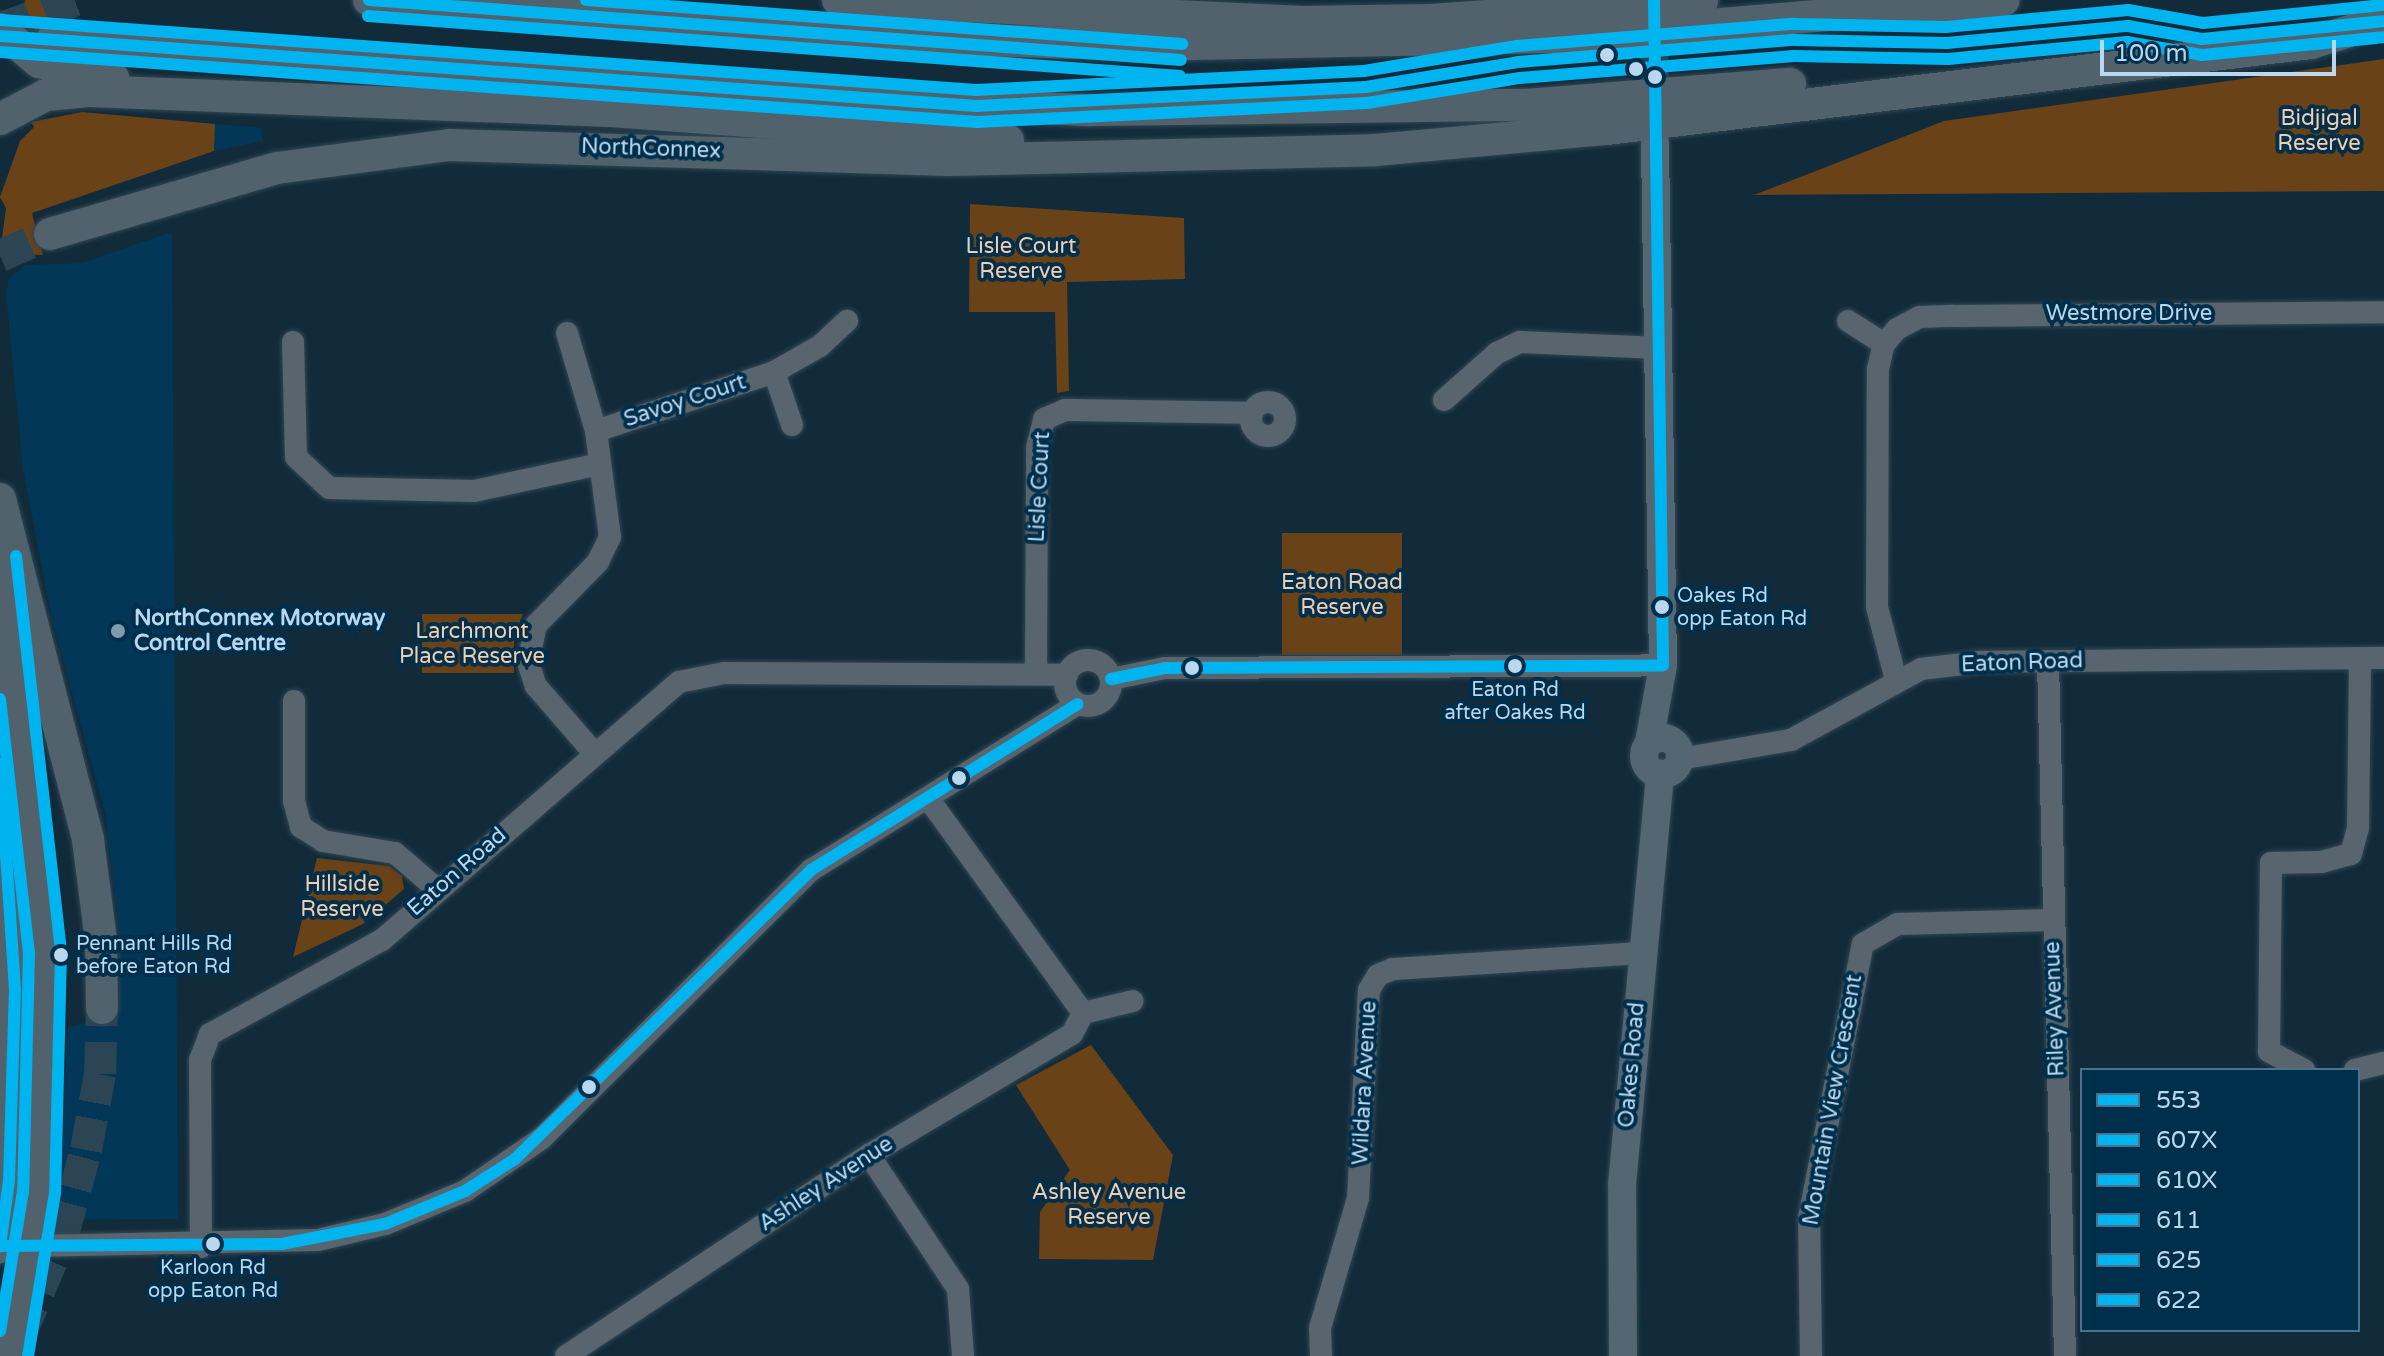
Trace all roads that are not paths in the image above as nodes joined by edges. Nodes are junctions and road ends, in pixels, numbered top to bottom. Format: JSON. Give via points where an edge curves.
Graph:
{"nodes":[{"id":1,"x":369,"y":0,"type":"edge"},
{"id":2,"x":838,"y":0,"type":"edge"},
{"id":3,"x":1304,"y":0,"type":"edge"},
{"id":4,"x":1702,"y":0,"type":"edge"},
{"id":5,"x":2003,"y":0,"type":"edge"},
{"id":6,"x":1609,"y":9,"type":"junction"},
{"id":7,"x":2382,"y":22,"type":"edge"},
{"id":8,"x":0,"y":29,"type":"edge"},
{"id":9,"x":53,"y":38,"type":"dead end"},
{"id":10,"x":190,"y":95,"type":"junction"},
{"id":11,"x":0,"y":119,"type":"edge"},
{"id":12,"x":1655,"y":143,"type":"tunnel mouth"},
{"id":13,"x":1263,"y":156,"type":"junction"},
{"id":14,"x":50,"y":234,"type":"tunnel mouth"},
{"id":15,"x":2384,"y":312,"type":"edge"},
{"id":16,"x":847,"y":321,"type":"dead end"},
{"id":17,"x":1848,"y":321,"type":"dead end"},
{"id":18,"x":567,"y":333,"type":"dead end"},
{"id":19,"x":293,"y":342,"type":"dead end"},
{"id":20,"x":1884,"y":344,"type":"junction"},
{"id":21,"x":1660,"y":348,"type":"junction"},
{"id":22,"x":774,"y":372,"type":"junction"},
{"id":23,"x":1444,"y":400,"type":"dead end"},
{"id":24,"x":1252,"y":413,"type":"dead end"},
{"id":25,"x":792,"y":425,"type":"dead end"},
{"id":26,"x":596,"y":431,"type":"junction"},
{"id":27,"x":600,"y":464,"type":"junction"},
{"id":28,"x":0,"y":499,"type":"edge"},
{"id":29,"x":0,"y":558,"type":"edge"},
{"id":30,"x":2384,"y":658,"type":"edge"},
{"id":31,"x":2360,"y":659,"type":"junction"},
{"id":32,"x":2048,"y":661,"type":"junction"},
{"id":33,"x":1036,"y":670,"type":"junction"},
{"id":34,"x":1663,"y":673,"type":"junction"},
{"id":35,"x":1067,"y":675,"type":"junction"},
{"id":36,"x":1111,"y":679,"type":"junction"},
{"id":37,"x":1896,"y":680,"type":"junction"},
{"id":38,"x":294,"y":701,"type":"dead end"},
{"id":39,"x":1078,"y":704,"type":"junction"},
{"id":40,"x":594,"y":753,"type":"junction"},
{"id":41,"x":1666,"y":755,"type":"junction"},
{"id":42,"x":0,"y":764,"type":"edge"},
{"id":43,"x":928,"y":798,"type":"junction"},
{"id":44,"x":437,"y":889,"type":"junction"},
{"id":45,"x":2053,"y":920,"type":"junction"},
{"id":46,"x":1641,"y":953,"type":"junction"},
{"id":47,"x":1133,"y":1001,"type":"dead end"},
{"id":48,"x":102,"y":1008,"type":"tunnel mouth"},
{"id":49,"x":1083,"y":1013,"type":"junction"},
{"id":50,"x":2384,"y":1063,"type":"edge"},
{"id":51,"x":2300,"y":1068,"type":"edge"},
{"id":52,"x":2360,"y":1069,"type":"edge"},
{"id":53,"x":0,"y":1084,"type":"edge"},
{"id":54,"x":869,"y":1155,"type":"junction"},
{"id":55,"x":9,"y":1181,"type":"junction"},
{"id":56,"x":32,"y":1246,"type":"junction"},
{"id":57,"x":0,"y":1247,"type":"edge"},
{"id":58,"x":201,"y":1247,"type":"junction"},
{"id":59,"x":12,"y":1356,"type":"edge"},
{"id":60,"x":566,"y":1356,"type":"edge"},
{"id":61,"x":963,"y":1356,"type":"edge"},
{"id":62,"x":1321,"y":1356,"type":"edge"},
{"id":63,"x":1623,"y":1356,"type":"edge"},
{"id":64,"x":1811,"y":1356,"type":"edge"},
{"id":65,"x":2065,"y":1356,"type":"edge"}],
"edges":[{"from":1,"to":5,"type":"highway","via":[[887,37],[1142,45],[1566,37]]},
{"from":2,"to":6,"type":"highway","via":[[1302,22]]},
{"from":3,"to":6,"type":"highway"},
{"from":4,"to":6,"type":"highway"},
{"from":7,"to":9,"type":"highway","via":[[1710,92],[1218,113],[848,100]]},
{"from":7,"to":13,"type":"highway","via":[[2311,43],[1607,129]]},
{"from":8,"to":10,"type":"highway","via":[[39,62]]},
{"from":10,"to":11,"type":"highway","via":[[67,92],[31,101]]},
{"from":10,"to":13,"type":"highway","via":[[610,111]]},
{"from":12,"to":21,"type":"main road","name":"Oakes Road"},
{"from":13,"to":14,"type":"highway","name":"NorthConnex","via":[[950,160],[449,145],[277,168]]},
{"from":15,"to":20,"type":"street","name":"Westmore Drive","via":[[1920,317]]},
{"from":16,"to":22,"type":"street","name":"Savoy Court","via":[[820,346]]},
{"from":17,"to":20,"type":"street"},
{"from":18,"to":26,"type":"street"},
{"from":19,"to":27,"type":"street","via":[[296,457],[329,488],[486,490]]},
{"from":20,"to":37,"type":"street","via":[[1878,369],[1877,607]]},
{"from":21,"to":23,"type":"street","via":[[1520,342],[1497,353]]},
{"from":21,"to":34,"type":"main road","name":"Oakes Road"},
{"from":22,"to":25,"type":"street","name":"Savoy Court"},
{"from":22,"to":26,"type":"street","name":"Savoy Court"},
{"from":24,"to":33,"type":"street","name":"Lisle Court","via":[[1065,410],[1044,419],[1037,448]]},
{"from":26,"to":27,"type":"street"},
{"from":27,"to":40,"type":"street","via":[[610,513],[608,547],[543,615],[527,650],[536,686]]},
{"from":28,"to":48,"type":"highway","via":[[88,840],[101,940]]},
{"from":29,"to":56,"type":"highway","via":[[45,952],[44,1130]]},
{"from":30,"to":31,"type":"street","name":"Eaton Road"},
{"from":31,"to":32,"type":"street","name":"Eaton Road"},
{"from":31,"to":51,"type":"street","via":[[2358,828],[2351,854],[2321,862],[2271,863],[2269,1051]]},
{"from":32,"to":37,"type":"street","name":"Eaton Road","via":[[1921,669]]},
{"from":32,"to":45,"type":"street","name":"Riley Avenue"},
{"from":33,"to":35,"type":"street","name":"Eaton Road"},
{"from":33,"to":40,"type":"street","name":"Eaton Road","via":[[693,676]]},
{"from":34,"to":36,"type":"street","via":[[1165,668]]},
{"from":34,"to":41,"type":"main road","name":"Oakes Road"},
{"from":35,"to":36,"type":"street","via":[[1090,661]]},
{"from":35,"to":39,"type":"street","via":[[1066,689]]},
{"from":36,"to":39,"type":"street","via":[[1105,699]]},
{"from":37,"to":41,"type":"street","name":"Eaton Road","via":[[1791,740]]},
{"from":38,"to":44,"type":"street","via":[[294,801],[301,827],[323,841],[395,853]]},
{"from":39,"to":43,"type":"street"},
{"from":40,"to":44,"type":"street","name":"Eaton Road"},
{"from":41,"to":46,"type":"main road","name":"Oakes Road"},
{"from":42,"to":55,"type":"highway","via":[[15,989]]},
{"from":43,"to":49,"type":"street"},
{"from":43,"to":58,"type":"street","via":[[811,870],[542,1138],[465,1191],[351,1234]]},
{"from":44,"to":58,"type":"street","name":"Eaton Road","via":[[352,961],[210,1034],[200,1060]]},
{"from":45,"to":64,"type":"street","name":"Mountain View Crescent","via":[[1897,924],[1863,944],[1809,1218]]},
{"from":45,"to":65,"type":"street","name":"Riley Avenue"},
{"from":46,"to":62,"type":"street","name":"Wildara Avenue","via":[[1393,969],[1378,975],[1369,990],[1358,1198],[1320,1328]]},
{"from":46,"to":63,"type":"main road","name":"Oakes Road","via":[[1620,1220]]},
{"from":47,"to":49,"type":"street"},
{"from":49,"to":54,"type":"street","name":"Ashley Avenue","via":[[1072,1034]]},
{"from":50,"to":52,"type":"street"},
{"from":53,"to":55,"type":"highway"},
{"from":54,"to":60,"type":"street","name":"Ashley Avenue"},
{"from":54,"to":61,"type":"street","via":[[958,1289]]},
{"from":55,"to":57,"type":"highway"},
{"from":56,"to":57,"type":"main road"},
{"from":56,"to":58,"type":"street"},
{"from":56,"to":59,"type":"highway"}]}
